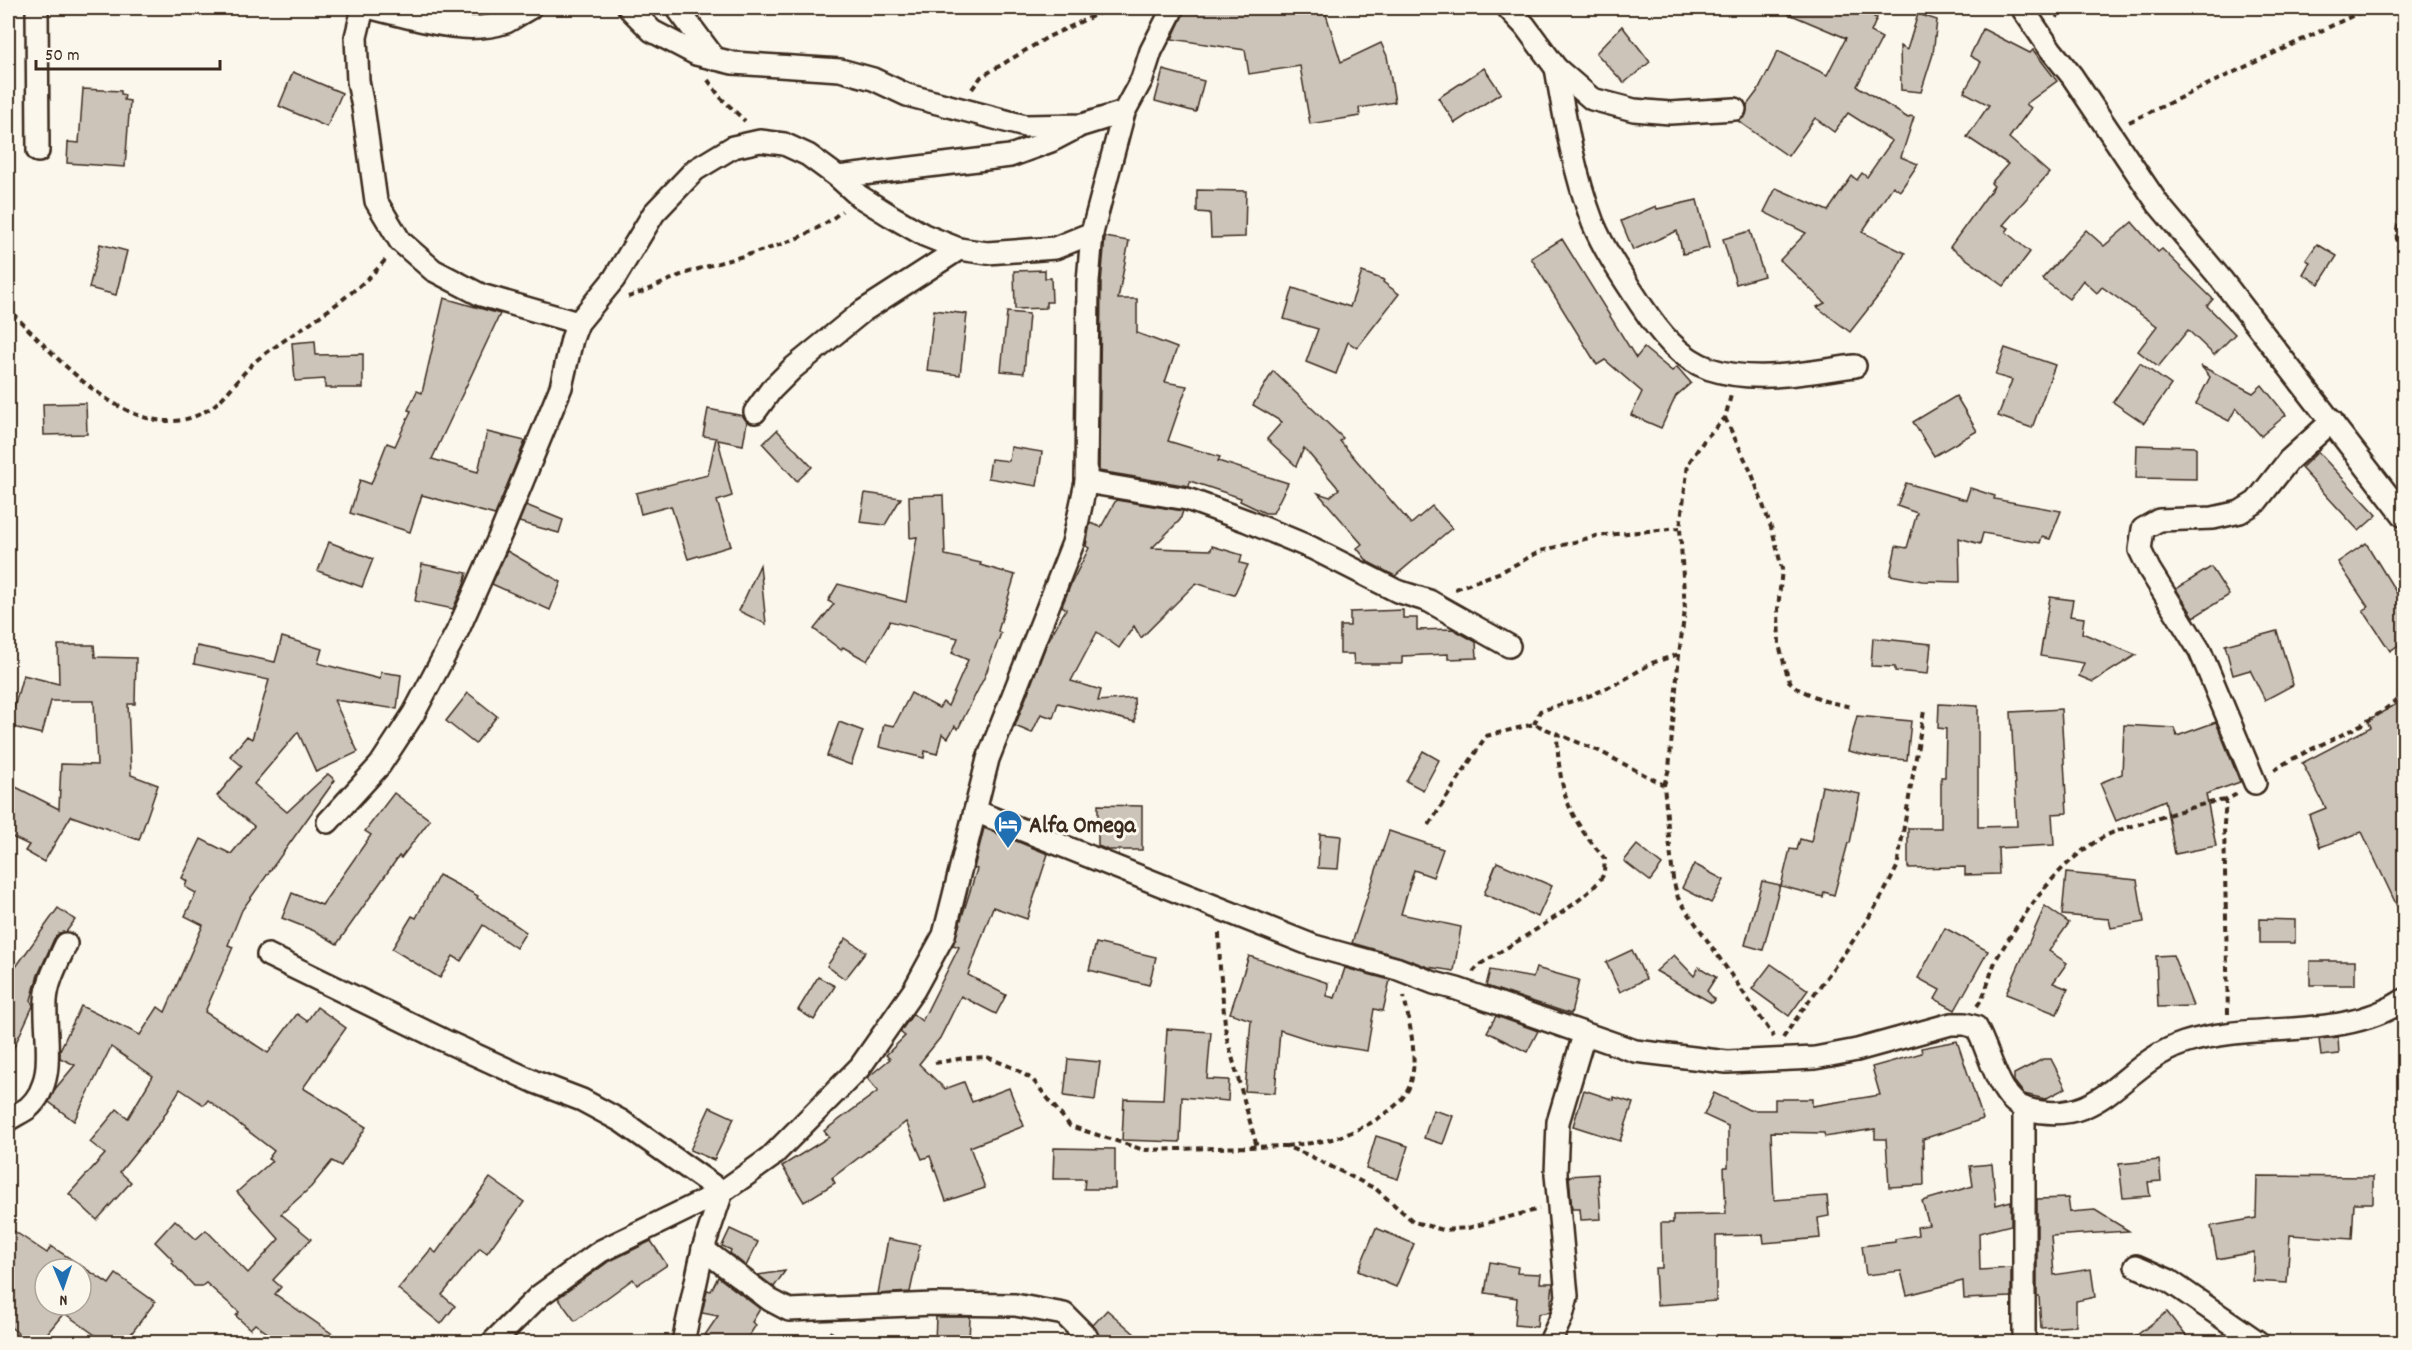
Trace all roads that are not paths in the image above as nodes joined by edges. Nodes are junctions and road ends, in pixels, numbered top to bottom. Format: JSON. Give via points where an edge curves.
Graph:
{"nodes":[{"id":1,"x":37,"y":8,"type":"edge"},
{"id":2,"x":363,"y":8,"type":"edge"},
{"id":3,"x":370,"y":8,"type":"edge"},
{"id":4,"x":530,"y":8,"type":"edge"},
{"id":5,"x":628,"y":8,"type":"edge"},
{"id":6,"x":677,"y":8,"type":"edge"},
{"id":7,"x":1173,"y":8,"type":"edge"},
{"id":8,"x":1508,"y":8,"type":"edge"},
{"id":9,"x":2022,"y":8,"type":"edge"},
{"id":10,"x":705,"y":56,"type":"junction"},
{"id":11,"x":1556,"y":68,"type":"junction"},
{"id":12,"x":1735,"y":110,"type":"dead end"},
{"id":13,"x":1124,"y":112,"type":"junction"},
{"id":14,"x":1082,"y":125,"type":"junction"},
{"id":15,"x":38,"y":151,"type":"dead end"},
{"id":16,"x":838,"y":177,"type":"junction"},
{"id":17,"x":1092,"y":233,"type":"junction"},
{"id":18,"x":959,"y":249,"type":"junction"},
{"id":19,"x":584,"y":316,"type":"junction"},
{"id":20,"x":1855,"y":366,"type":"dead end"},
{"id":21,"x":755,"y":412,"type":"dead end"},
{"id":22,"x":2332,"y":421,"type":"junction"},
{"id":23,"x":1086,"y":482,"type":"junction"},
{"id":24,"x":2404,"y":516,"type":"edge"},
{"id":25,"x":1509,"y":645,"type":"dead end"},
{"id":26,"x":2255,"y":783,"type":"road end"},
{"id":27,"x":975,"y":811,"type":"junction"},
{"id":28,"x":328,"y":822,"type":"dead end"},
{"id":29,"x":66,"y":944,"type":"dead end"},
{"id":30,"x":268,"y":955,"type":"dead end"},
{"id":31,"x":2404,"y":1000,"type":"edge"},
{"id":32,"x":1587,"y":1035,"type":"junction"},
{"id":33,"x":2024,"y":1108,"type":"junction"},
{"id":34,"x":8,"y":1120,"type":"edge"},
{"id":35,"x":722,"y":1192,"type":"junction"},
{"id":36,"x":703,"y":1249,"type":"junction"},
{"id":37,"x":2136,"y":1266,"type":"dead end"},
{"id":38,"x":493,"y":1342,"type":"edge"},
{"id":39,"x":683,"y":1342,"type":"edge"},
{"id":40,"x":1089,"y":1342,"type":"edge"},
{"id":41,"x":1550,"y":1342,"type":"edge"},
{"id":42,"x":2024,"y":1342,"type":"edge"},
{"id":43,"x":2258,"y":1342,"type":"edge"}],
"edges":[{"from":1,"to":15,"type":"street"},
{"from":2,"to":19,"type":"street","via":[[356,38],[358,81],[376,201],[400,241],[433,270],[481,295]]},
{"from":3,"to":4,"type":"street","via":[[450,26],[480,27],[506,22]]},
{"from":5,"to":10,"type":"street","via":[[652,31]]},
{"from":6,"to":10,"type":"street"},
{"from":7,"to":13,"type":"street"},
{"from":8,"to":11,"type":"street"},
{"from":9,"to":22,"type":"street","via":[[2158,204]]},
{"from":10,"to":14,"type":"street","via":[[733,63],[840,70],[907,95],[1025,126]]},
{"from":11,"to":12,"type":"street","via":[[1592,99],[1634,110]]},
{"from":11,"to":20,"type":"street","via":[[1567,132],[1594,224],[1652,321],[1681,354],[1710,368],[1737,374],[1777,375]]},
{"from":13,"to":14,"type":"street"},
{"from":13,"to":17,"type":"street"},
{"from":14,"to":16,"type":"street","via":[[1010,156]]},
{"from":16,"to":18,"type":"street","via":[[859,196],[924,235]]},
{"from":16,"to":19,"type":"street","via":[[808,155],[784,144],[760,141],[733,147],[695,170],[654,213],[614,279]]},
{"from":17,"to":18,"type":"street","via":[[1055,248],[987,253]]},
{"from":17,"to":23,"type":"street"},
{"from":18,"to":21,"type":"street","via":[[863,311],[792,369]]},
{"from":19,"to":28,"type":"street","via":[[572,339],[561,387],[458,630],[414,713],[380,765]]},
{"from":22,"to":24,"type":"street"},
{"from":22,"to":26,"type":"street","via":[[2289,460],[2256,502],[2240,512],[2213,518],[2159,520],[2143,529],[2140,550],[2200,651]]},
{"from":23,"to":25,"type":"street","via":[[1186,499],[1312,548],[1397,591],[1429,601]]},
{"from":23,"to":27,"type":"street","via":[[1073,543],[988,759]]},
{"from":27,"to":32,"type":"street","via":[[1314,946],[1398,969]]},
{"from":27,"to":35,"type":"street","via":[[944,935],[914,990],[860,1067],[770,1158]]},
{"from":29,"to":34,"type":"street","via":[[46,999],[47,1072],[41,1091],[28,1107]]},
{"from":30,"to":35,"type":"street","via":[[443,1040],[582,1100],[621,1121]]},
{"from":31,"to":33,"type":"street","via":[[2358,1022],[2229,1034],[2183,1043],[2153,1058],[2094,1104],[2068,1113]]},
{"from":32,"to":33,"type":"street","via":[[1635,1051],[1727,1062],[1815,1058],[1951,1024],[1965,1024],[1976,1027],[2010,1099]]},
{"from":32,"to":41,"type":"street","via":[[1558,1122],[1556,1174],[1567,1296]]},
{"from":33,"to":42,"type":"street"},
{"from":35,"to":36,"type":"street"},
{"from":35,"to":38,"type":"street","via":[[601,1251],[539,1296]]},
{"from":36,"to":39,"type":"street"},
{"from":36,"to":40,"type":"street","via":[[789,1310],[1015,1305],[1064,1314]]},
{"from":37,"to":43,"type":"street","via":[[2168,1280]]}]}
